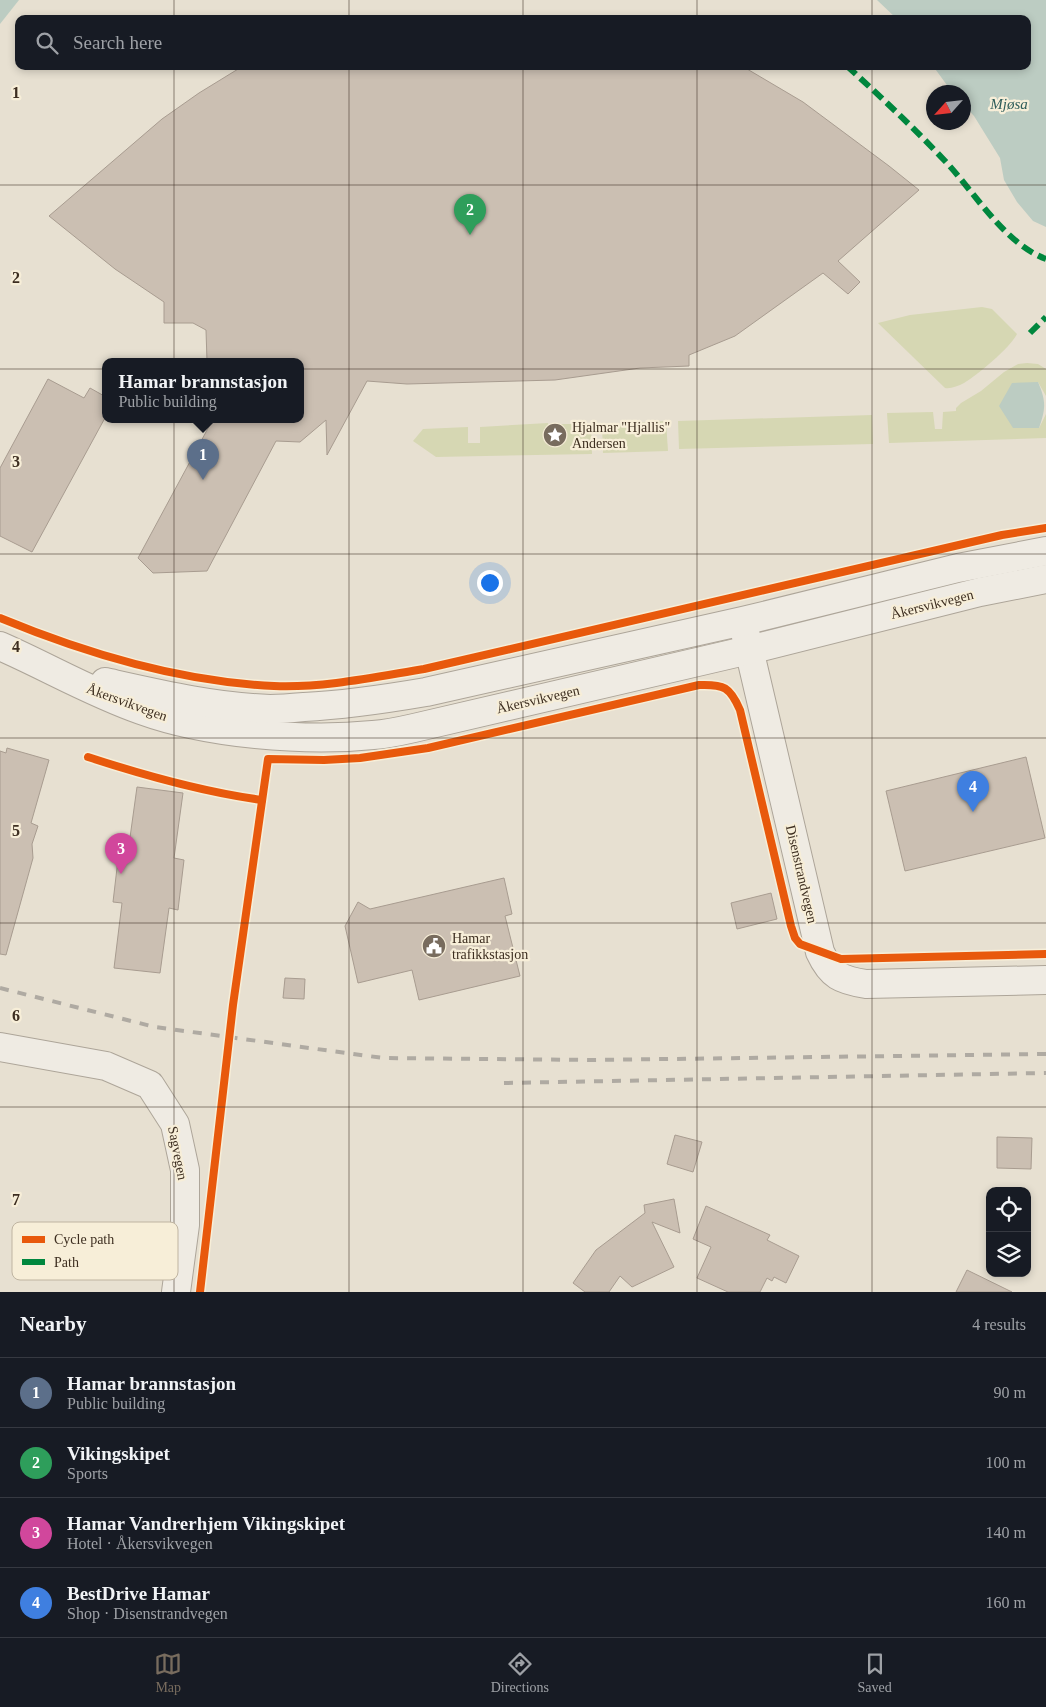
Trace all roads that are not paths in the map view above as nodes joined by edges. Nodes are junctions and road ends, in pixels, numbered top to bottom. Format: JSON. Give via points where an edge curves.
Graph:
{"nodes":[{"id":1,"x":1046,"y":551,"type":"edge"},
{"id":2,"x":1046,"y":579,"type":"edge"},
{"id":3,"x":743,"y":621,"type":"junction"},
{"id":4,"x":0,"y":646,"type":"edge"},
{"id":5,"x":749,"y":650,"type":"junction"},
{"id":6,"x":34,"y":661,"type":"junction"},
{"id":7,"x":1046,"y":980,"type":"edge"},
{"id":8,"x":0,"y":1047,"type":"edge"},
{"id":9,"x":178,"y":1277,"type":"edge"}],
"edges":[{"from":1,"to":3,"type":"street","name":"Åkersvikvegen","via":[[958,568]]},
{"from":2,"to":5,"type":"street","name":"Åkersvikvegen","via":[[980,592]]},
{"from":3,"to":5,"type":"street","name":"Disenstrandvegen"},
{"from":3,"to":6,"type":"street","name":"Åkersvikvegen","via":[[426,692],[341,705],[272,709],[174,697],[103,682]]},
{"from":4,"to":6,"type":"street","name":"Åkersvikvegen"},
{"from":5,"to":6,"type":"street","name":"Åkersvikvegen","via":[[414,728],[344,738],[238,731],[171,719],[108,698]]},
{"from":5,"to":7,"type":"street","name":"Disenstrandvegen","via":[[820,952],[827,967],[851,982],[866,984]]},
{"from":8,"to":9,"type":"street","name":"Sagvegen","via":[[106,1066],[150,1085],[175,1124],[185,1170],[185,1225]]}]}
